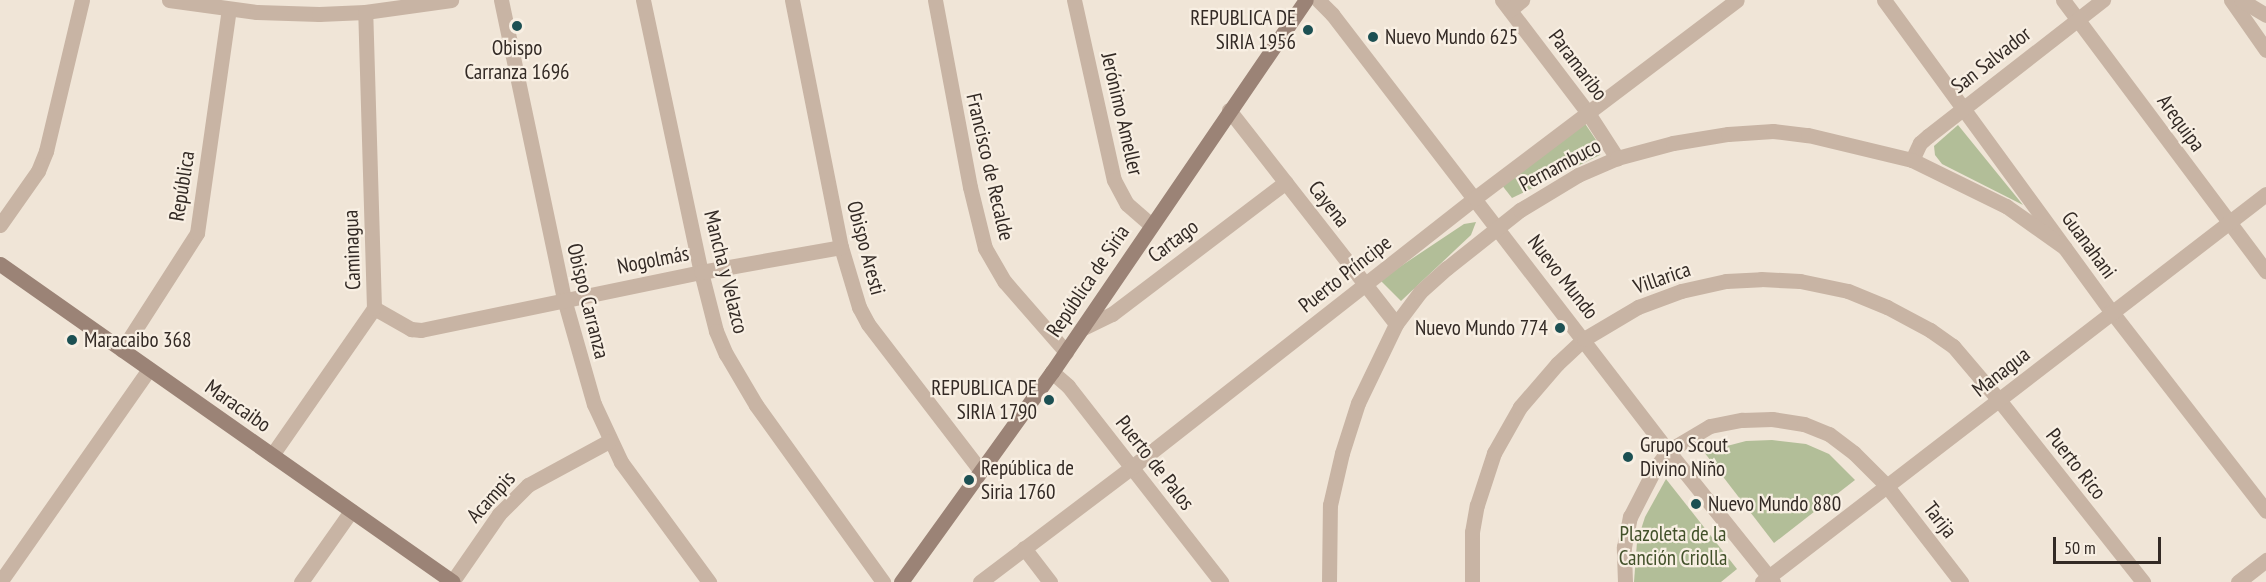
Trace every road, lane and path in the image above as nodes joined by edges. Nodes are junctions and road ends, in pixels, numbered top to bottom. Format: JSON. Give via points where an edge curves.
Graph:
{"nodes":[{"id":1,"x":82,"y":0,"type":"edge"},
{"id":2,"x":169,"y":0,"type":"edge"},
{"id":3,"x":451,"y":0,"type":"edge"},
{"id":4,"x":501,"y":0,"type":"edge"},
{"id":5,"x":643,"y":0,"type":"edge"},
{"id":6,"x":792,"y":0,"type":"edge"},
{"id":7,"x":935,"y":0,"type":"edge"},
{"id":8,"x":1074,"y":0,"type":"edge"},
{"id":9,"x":1306,"y":0,"type":"edge"},
{"id":10,"x":1318,"y":0,"type":"edge"},
{"id":11,"x":1522,"y":0,"type":"edge"},
{"id":12,"x":1737,"y":0,"type":"edge"},
{"id":13,"x":1884,"y":0,"type":"edge"},
{"id":14,"x":2063,"y":0,"type":"edge"},
{"id":15,"x":2103,"y":0,"type":"edge"},
{"id":16,"x":2231,"y":0,"type":"edge"},
{"id":17,"x":2241,"y":0,"type":"edge"},
{"id":18,"x":1506,"y":5,"type":"edge"},
{"id":19,"x":229,"y":9,"type":"junction"},
{"id":20,"x":365,"y":12,"type":"junction"},
{"id":21,"x":2266,"y":15,"type":"edge"},
{"id":22,"x":2078,"y":18,"type":"junction"},
{"id":23,"x":2266,"y":50,"type":"edge"},
{"id":24,"x":1964,"y":108,"type":"junction"},
{"id":25,"x":1229,"y":110,"type":"junction"},
{"id":26,"x":1588,"y":113,"type":"junction"},
{"id":27,"x":1617,"y":158,"type":"junction"},
{"id":28,"x":1912,"y":160,"type":"junction"},
{"id":29,"x":1286,"y":182,"type":"junction"},
{"id":30,"x":2266,"y":194,"type":"edge"},
{"id":31,"x":1475,"y":198,"type":"junction"},
{"id":32,"x":2228,"y":223,"type":"junction"},
{"id":33,"x":0,"y":225,"type":"edge"},
{"id":34,"x":1150,"y":225,"type":"junction"},
{"id":35,"x":1497,"y":227,"type":"junction"},
{"id":36,"x":841,"y":247,"type":"junction"},
{"id":37,"x":2065,"y":248,"type":"junction"},
{"id":38,"x":0,"y":264,"type":"edge"},
{"id":39,"x":2266,"y":271,"type":"edge"},
{"id":40,"x":701,"y":272,"type":"junction"},
{"id":41,"x":1365,"y":285,"type":"junction"},
{"id":42,"x":564,"y":299,"type":"junction"},
{"id":43,"x":374,"y":308,"type":"junction"},
{"id":44,"x":2111,"y":311,"type":"junction"},
{"id":45,"x":1396,"y":324,"type":"junction"},
{"id":46,"x":1083,"y":328,"type":"junction"},
{"id":47,"x":1584,"y":339,"type":"junction"},
{"id":48,"x":122,"y":350,"type":"junction"},
{"id":49,"x":1066,"y":352,"type":"junction"},
{"id":50,"x":149,"y":369,"type":"junction"},
{"id":51,"x":1053,"y":372,"type":"junction"},
{"id":52,"x":1999,"y":400,"type":"junction"},
{"id":53,"x":609,"y":441,"type":"junction"},
{"id":54,"x":1668,"y":452,"type":"junction"},
{"id":55,"x":273,"y":455,"type":"junction"},
{"id":56,"x":1132,"y":467,"type":"junction"},
{"id":57,"x":981,"y":471,"type":"junction"},
{"id":58,"x":1886,"y":485,"type":"junction"},
{"id":59,"x":2266,"y":510,"type":"edge"},
{"id":60,"x":351,"y":511,"type":"junction"},
{"id":61,"x":1024,"y":548,"type":"junction"},
{"id":62,"x":2266,"y":560,"type":"edge"},
{"id":63,"x":2,"y":580,"type":"edge"},
{"id":64,"x":1768,"y":580,"type":"edge"},
{"id":65,"x":301,"y":582,"type":"edge"},
{"id":66,"x":452,"y":582,"type":"edge"},
{"id":67,"x":709,"y":582,"type":"edge"},
{"id":68,"x":883,"y":582,"type":"edge"},
{"id":69,"x":901,"y":582,"type":"edge"},
{"id":70,"x":980,"y":582,"type":"edge"},
{"id":71,"x":1050,"y":582,"type":"edge"},
{"id":72,"x":1221,"y":582,"type":"edge"},
{"id":73,"x":1329,"y":582,"type":"edge"},
{"id":74,"x":1472,"y":582,"type":"edge"},
{"id":75,"x":1625,"y":582,"type":"edge"},
{"id":76,"x":1961,"y":582,"type":"edge"},
{"id":77,"x":2143,"y":582,"type":"edge"},
{"id":78,"x":2238,"y":582,"type":"edge"}],
"edges":[{"from":1,"to":33,"type":"street","via":[[46,151],[38,171]]},
{"from":2,"to":19,"type":"street"},
{"from":3,"to":20,"type":"street"},
{"from":4,"to":42,"type":"street","name":"Obispo Carranza"},
{"from":5,"to":40,"type":"street","name":"Mancha y Velazco"},
{"from":6,"to":36,"type":"street","name":"Obispo Aresti"},
{"from":7,"to":49,"type":"street","name":"Francisco de Recalde","via":[[985,248],[1005,282]]},
{"from":8,"to":34,"type":"street","name":"Jerónimo Ameller","via":[[1114,180],[1127,204]]},
{"from":9,"to":25,"type":"main road","name":"República de Siria"},
{"from":10,"to":31,"type":"street","name":"Nuevo Mundo"},
{"from":11,"to":18,"type":"street"},
{"from":12,"to":26,"type":"street","name":"Puerto Príncipe"},
{"from":13,"to":24,"type":"street","name":"Guanahani"},
{"from":14,"to":22,"type":"street","name":"Arequipa"},
{"from":15,"to":22,"type":"street","name":"San Salvador"},
{"from":16,"to":23,"type":"street"},
{"from":17,"to":21,"type":"street"},
{"from":18,"to":26,"type":"street","name":"Paramaribo"},
{"from":19,"to":20,"type":"street","via":[[319,14]]},
{"from":19,"to":48,"type":"street","name":"República","via":[[197,233]]},
{"from":20,"to":43,"type":"street","name":"Caminagua"},
{"from":22,"to":24,"type":"street","name":"San Salvador"},
{"from":22,"to":32,"type":"street","name":"Arequipa"},
{"from":24,"to":28,"type":"street","name":"San Salvador","via":[[1920,143]]},
{"from":24,"to":37,"type":"street","name":"Guanahani"},
{"from":25,"to":29,"type":"street","name":"Cayena"},
{"from":25,"to":34,"type":"main road","name":"República de Siria"},
{"from":26,"to":27,"type":"street","name":"Paramaribo"},
{"from":26,"to":31,"type":"street","name":"Puerto Príncipe"},
{"from":27,"to":28,"type":"street","name":"Pernambuco","via":[[1673,143],[1773,131],[1818,137]]},
{"from":27,"to":35,"type":"street","name":"Pernambuco","via":[[1578,175]]},
{"from":28,"to":37,"type":"street","name":"Pernambuco","via":[[2007,206]]},
{"from":29,"to":41,"type":"street","name":"Cayena"},
{"from":29,"to":46,"type":"street","name":"Cartago","via":[[1112,314]]},
{"from":30,"to":32,"type":"street","name":"Managua"},
{"from":31,"to":35,"type":"street","name":"Nuevo Mundo"},
{"from":31,"to":41,"type":"street","name":"Puerto Príncipe"},
{"from":32,"to":39,"type":"street","name":"Arequipa"},
{"from":32,"to":44,"type":"street","name":"Managua"},
{"from":34,"to":46,"type":"main road","name":"República de Siria"},
{"from":35,"to":45,"type":"street","name":"Pernambuco","via":[[1420,292]]},
{"from":35,"to":47,"type":"street","name":"Nuevo Mundo"},
{"from":36,"to":40,"type":"street","name":"Nogolmás"},
{"from":36,"to":57,"type":"street","name":"Obispo Aresti","via":[[868,324]]},
{"from":37,"to":44,"type":"street","name":"Guanahani"},
{"from":38,"to":48,"type":"main road","name":"Maracaibo"},
{"from":40,"to":42,"type":"street","name":"Nogolmás"},
{"from":40,"to":68,"type":"street","name":"Mancha y Velazco","via":[[716,331],[736,375]]},
{"from":41,"to":45,"type":"street","name":"Cayena"},
{"from":41,"to":56,"type":"street","name":"Puerto Príncipe"},
{"from":42,"to":43,"type":"street","name":"Nogolmás","via":[[421,330],[411,329]]},
{"from":42,"to":53,"type":"street","name":"Obispo Carranza"},
{"from":43,"to":55,"type":"street","name":"Caminagua"},
{"from":44,"to":52,"type":"street","name":"Managua"},
{"from":44,"to":59,"type":"street","name":"Guanahani"},
{"from":45,"to":73,"type":"street","name":"Pernambuco","via":[[1363,393],[1342,453],[1330,505]]},
{"from":46,"to":49,"type":"main road","name":"República de Siria"},
{"from":47,"to":52,"type":"street","name":"Villarica","via":[[1638,307],[1682,291],[1726,281],[1800,281],[1848,291],[1930,330],[1953,346]]},
{"from":47,"to":54,"type":"street","name":"Nuevo Mundo"},
{"from":47,"to":74,"type":"street","name":"Villarica","via":[[1525,399],[1494,453],[1472,532]]},
{"from":48,"to":50,"type":"main road","name":"Maracaibo"},
{"from":49,"to":51,"type":"main road","name":"República de Siria"},
{"from":50,"to":55,"type":"main road","name":"Maracaibo"},
{"from":50,"to":63,"type":"street"},
{"from":51,"to":56,"type":"street","name":"Puerto de Palos"},
{"from":51,"to":57,"type":"main road","name":"República de Siria"},
{"from":52,"to":58,"type":"street","name":"Managua"},
{"from":52,"to":77,"type":"street","name":"Puerto Rico"},
{"from":53,"to":66,"type":"street","name":"Acampis","via":[[543,475],[521,492],[499,514]]},
{"from":53,"to":67,"type":"street","name":"Obispo Carranza"},
{"from":54,"to":58,"type":"street","name":"Tarija","via":[[1710,426],[1742,420],[1783,420],[1829,434]]},
{"from":54,"to":64,"type":"street","name":"Nuevo Mundo"},
{"from":54,"to":75,"type":"street","via":[[1654,470],[1630,517],[1624,547]]},
{"from":55,"to":60,"type":"main road","name":"Maracaibo"},
{"from":56,"to":61,"type":"street","name":"Puerto Príncipe"},
{"from":56,"to":72,"type":"street","name":"Puerto de Palos"},
{"from":57,"to":69,"type":"main road","name":"República de Siria"},
{"from":58,"to":64,"type":"street","name":"Managua"},
{"from":58,"to":76,"type":"street","name":"Tarija"},
{"from":60,"to":65,"type":"street"},
{"from":60,"to":66,"type":"main road","name":"Maracaibo"},
{"from":61,"to":70,"type":"street","name":"Puerto Príncipe"},
{"from":61,"to":71,"type":"street"},
{"from":62,"to":78,"type":"street"}]}
